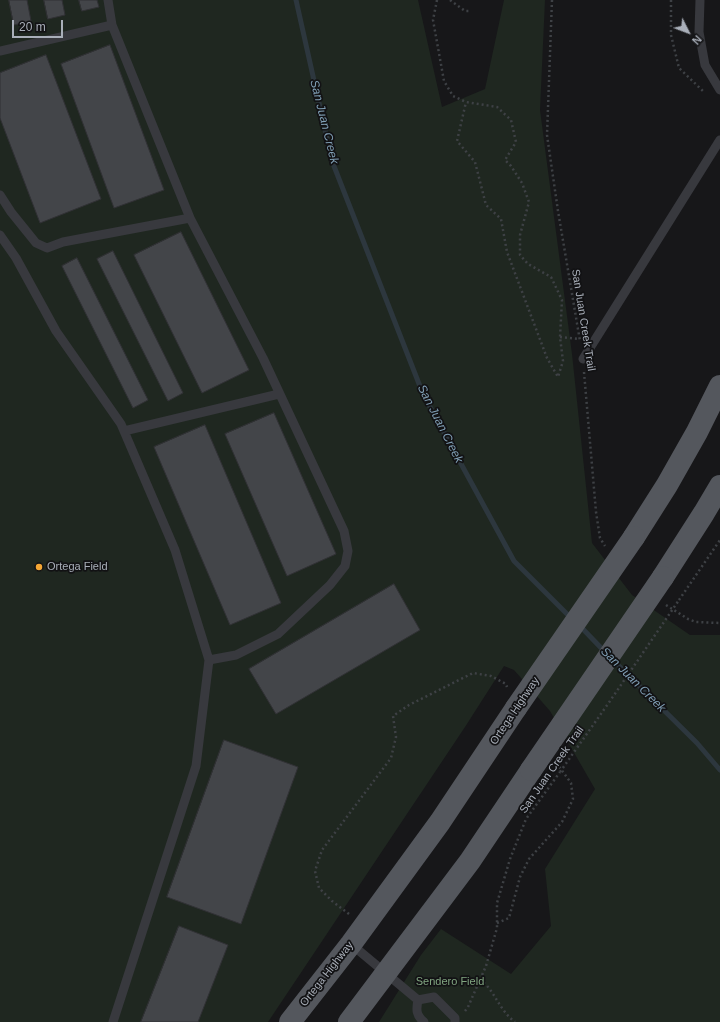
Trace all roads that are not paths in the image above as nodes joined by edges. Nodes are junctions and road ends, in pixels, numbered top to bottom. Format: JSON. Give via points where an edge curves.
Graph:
{"nodes":[{"id":1,"x":108,"y":0,"type":"edge"},
{"id":2,"x":700,"y":0,"type":"edge"},
{"id":3,"x":112,"y":25,"type":"junction"},
{"id":4,"x":0,"y":51,"type":"edge"},
{"id":5,"x":719,"y":88,"type":"edge"},
{"id":6,"x":720,"y":140,"type":"edge"},
{"id":7,"x":0,"y":195,"type":"edge"},
{"id":8,"x":190,"y":218,"type":"junction"},
{"id":9,"x":0,"y":235,"type":"edge"},
{"id":10,"x":583,"y":359,"type":"road end"},
{"id":11,"x":720,"y":386,"type":"edge"},
{"id":12,"x":279,"y":394,"type":"junction"},
{"id":13,"x":124,"y":431,"type":"junction"},
{"id":14,"x":720,"y":486,"type":"edge"},
{"id":15,"x":209,"y":660,"type":"junction"},
{"id":16,"x":351,"y":944,"type":"junction"},
{"id":17,"x":386,"y":973,"type":"junction"},
{"id":18,"x":418,"y":1000,"type":"junction"},
{"id":19,"x":113,"y":1022,"type":"edge"},
{"id":20,"x":290,"y":1022,"type":"edge"},
{"id":21,"x":349,"y":1022,"type":"edge"},
{"id":22,"x":424,"y":1022,"type":"edge"},
{"id":23,"x":455,"y":1022,"type":"edge"}],
"edges":[{"from":1,"to":3,"type":"lane"},
{"from":2,"to":5,"type":"lane","via":[[699,32],[705,65]]},
{"from":3,"to":4,"type":"lane"},
{"from":3,"to":8,"type":"lane"},
{"from":6,"to":10,"type":"lane"},
{"from":7,"to":8,"type":"lane","via":[[36,244],[47,248],[63,242]]},
{"from":8,"to":12,"type":"lane"},
{"from":9,"to":13,"type":"lane","via":[[16,258],[56,331]]},
{"from":11,"to":16,"type":"main road","name":"Ortega Highway","bridge":true,"via":[[667,485],[634,537],[440,822]]},
{"from":12,"to":13,"type":"lane"},
{"from":12,"to":15,"type":"lane","via":[[344,531],[348,551],[345,566],[330,585],[278,634],[236,655]]},
{"from":13,"to":15,"type":"lane","via":[[175,550]]},
{"from":14,"to":17,"type":"main road","bridge":true,"via":[[663,577],[470,861]]},
{"from":15,"to":19,"type":"lane","via":[[196,766]]},
{"from":16,"to":17,"type":"lane"},
{"from":16,"to":20,"type":"main road","name":"Ortega Highway"},
{"from":17,"to":18,"type":"lane"},
{"from":17,"to":21,"type":"main road"},
{"from":18,"to":22,"type":"lane","via":[[416,1009]]},
{"from":18,"to":23,"type":"lane","via":[[434,997],[455,1018]]}]}
